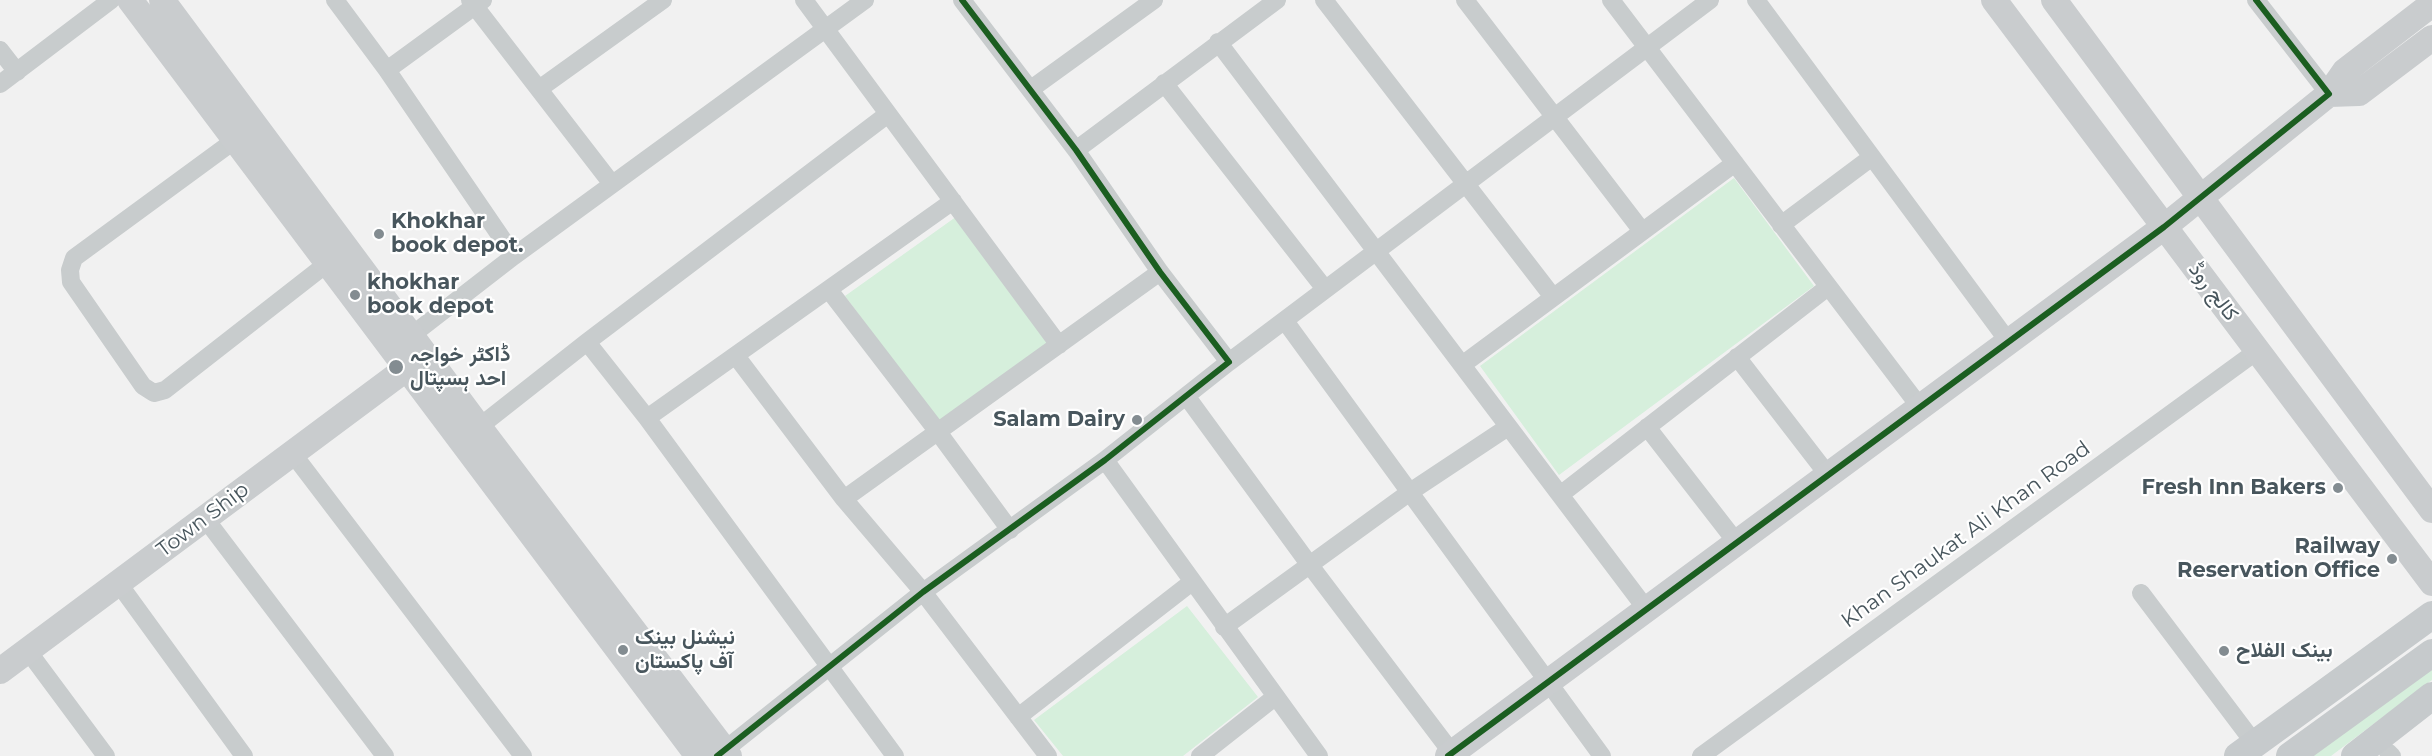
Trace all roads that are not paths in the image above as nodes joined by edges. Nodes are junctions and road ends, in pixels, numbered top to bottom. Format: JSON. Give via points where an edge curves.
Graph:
{"nodes":[{"id":1,"x":111,"y":0,"type":"edge"},
{"id":2,"x":130,"y":0,"type":"edge"},
{"id":3,"x":162,"y":0,"type":"edge"},
{"id":4,"x":334,"y":0,"type":"edge"},
{"id":5,"x":663,"y":0,"type":"edge"},
{"id":6,"x":804,"y":0,"type":"edge"},
{"id":7,"x":865,"y":0,"type":"edge"},
{"id":8,"x":962,"y":0,"type":"edge"},
{"id":9,"x":1154,"y":0,"type":"edge"},
{"id":10,"x":1276,"y":0,"type":"edge"},
{"id":11,"x":1324,"y":0,"type":"edge"},
{"id":12,"x":1466,"y":0,"type":"edge"},
{"id":13,"x":1611,"y":0,"type":"edge"},
{"id":14,"x":1710,"y":0,"type":"edge"},
{"id":15,"x":1756,"y":0,"type":"edge"},
{"id":16,"x":1994,"y":0,"type":"edge"},
{"id":17,"x":2054,"y":0,"type":"edge"},
{"id":18,"x":2256,"y":0,"type":"edge"},
{"id":19,"x":476,"y":2,"type":"edge"},
{"id":20,"x":2432,"y":4,"type":"edge"},
{"id":21,"x":825,"y":29,"type":"junction"},
{"id":22,"x":2432,"y":38,"type":"edge"},
{"id":23,"x":1218,"y":42,"type":"junction"},
{"id":24,"x":1647,"y":47,"type":"junction"},
{"id":25,"x":0,"y":50,"type":"edge"},
{"id":26,"x":387,"y":70,"type":"junction"},
{"id":27,"x":16,"y":72,"type":"junction"},
{"id":28,"x":1164,"y":83,"type":"junction"},
{"id":29,"x":0,"y":84,"type":"edge"},
{"id":30,"x":1031,"y":88,"type":"junction"},
{"id":31,"x":539,"y":89,"type":"junction"},
{"id":32,"x":2329,"y":94,"type":"junction"},
{"id":33,"x":888,"y":114,"type":"junction"},
{"id":34,"x":1555,"y":117,"type":"junction"},
{"id":35,"x":235,"y":140,"type":"junction"},
{"id":36,"x":1076,"y":150,"type":"junction"},
{"id":37,"x":1872,"y":157,"type":"junction"},
{"id":38,"x":1735,"y":163,"type":"junction"},
{"id":39,"x":1466,"y":183,"type":"junction"},
{"id":40,"x":612,"y":184,"type":"junction"},
{"id":41,"x":2200,"y":196,"type":"junction"},
{"id":42,"x":952,"y":201,"type":"junction"},
{"id":43,"x":1781,"y":225,"type":"junction"},
{"id":44,"x":2164,"y":227,"type":"junction"},
{"id":45,"x":1642,"y":231,"type":"junction"},
{"id":46,"x":1376,"y":251,"type":"junction"},
{"id":47,"x":514,"y":256,"type":"junction"},
{"id":48,"x":328,"y":262,"type":"junction"},
{"id":49,"x":1160,"y":272,"type":"junction"},
{"id":50,"x":1828,"y":286,"type":"junction"},
{"id":51,"x":1325,"y":289,"type":"junction"},
{"id":52,"x":829,"y":290,"type":"junction"},
{"id":53,"x":1553,"y":297,"type":"junction"},
{"id":54,"x":1285,"y":321,"type":"junction"},
{"id":55,"x":412,"y":335,"type":"junction"},
{"id":56,"x":2008,"y":341,"type":"junction"},
{"id":57,"x":587,"y":342,"type":"junction"},
{"id":58,"x":1059,"y":345,"type":"junction"},
{"id":59,"x":2257,"y":351,"type":"junction"},
{"id":60,"x":736,"y":356,"type":"junction"},
{"id":61,"x":1737,"y":357,"type":"junction"},
{"id":62,"x":1229,"y":362,"type":"junction"},
{"id":63,"x":1462,"y":365,"type":"junction"},
{"id":64,"x":407,"y":368,"type":"junction"},
{"id":65,"x":1187,"y":397,"type":"junction"},
{"id":66,"x":1920,"y":407,"type":"junction"},
{"id":67,"x":647,"y":418,"type":"junction"},
{"id":68,"x":479,"y":427,"type":"junction"},
{"id":69,"x":1508,"y":427,"type":"junction"},
{"id":70,"x":1647,"y":427,"type":"junction"},
{"id":71,"x":938,"y":432,"type":"junction"},
{"id":72,"x":293,"y":454,"type":"junction"},
{"id":73,"x":1105,"y":460,"type":"junction"},
{"id":74,"x":1827,"y":475,"type":"junction"},
{"id":75,"x":1410,"y":492,"type":"junction"},
{"id":76,"x":1560,"y":495,"type":"junction"},
{"id":77,"x":844,"y":499,"type":"junction"},
{"id":78,"x":2432,"y":510,"type":"edge"},
{"id":79,"x":204,"y":517,"type":"junction"},
{"id":80,"x":1010,"y":530,"type":"junction"},
{"id":81,"x":1737,"y":543,"type":"junction"},
{"id":82,"x":1309,"y":564,"type":"junction"},
{"id":83,"x":1192,"y":582,"type":"junction"},
{"id":84,"x":119,"y":584,"type":"junction"},
{"id":85,"x":2432,"y":584,"type":"edge"},
{"id":86,"x":923,"y":592,"type":"junction"},
{"id":87,"x":2141,"y":593,"type":"dead end"},
{"id":88,"x":1647,"y":610,"type":"junction"},
{"id":89,"x":2432,"y":615,"type":"edge"},
{"id":90,"x":1224,"y":627,"type":"junction"},
{"id":91,"x":28,"y":651,"type":"junction"},
{"id":92,"x":2432,"y":653,"type":"edge"},
{"id":93,"x":828,"y":666,"type":"junction"},
{"id":94,"x":0,"y":671,"type":"edge"},
{"id":95,"x":1550,"y":682,"type":"junction"},
{"id":96,"x":2432,"y":696,"type":"edge"},
{"id":97,"x":1275,"y":697,"type":"junction"},
{"id":98,"x":1018,"y":717,"type":"junction"},
{"id":99,"x":2432,"y":718,"type":"edge"},
{"id":100,"x":2246,"y":750,"type":"edge"},
{"id":101,"x":724,"y":754,"type":"edge"},
{"id":102,"x":1450,"y":755,"type":"edge"},
{"id":103,"x":2388,"y":755,"type":"edge"},
{"id":104,"x":106,"y":756,"type":"edge"},
{"id":105,"x":244,"y":756,"type":"edge"},
{"id":106,"x":385,"y":756,"type":"edge"},
{"id":107,"x":523,"y":756,"type":"edge"},
{"id":108,"x":698,"y":756,"type":"edge"},
{"id":109,"x":895,"y":756,"type":"edge"},
{"id":110,"x":1048,"y":756,"type":"edge"},
{"id":111,"x":1200,"y":756,"type":"edge"},
{"id":112,"x":1319,"y":756,"type":"edge"},
{"id":113,"x":1602,"y":756,"type":"edge"},
{"id":114,"x":1701,"y":756,"type":"edge"},
{"id":115,"x":2290,"y":756,"type":"edge"},
{"id":116,"x":2355,"y":756,"type":"edge"}],
"edges":[{"from":1,"to":27,"type":"street"},
{"from":2,"to":35,"type":"main road"},
{"from":3,"to":55,"type":"main road"},
{"from":4,"to":26,"type":"street"},
{"from":5,"to":31,"type":"street"},
{"from":6,"to":21,"type":"street"},
{"from":7,"to":21,"type":"street"},
{"from":8,"to":30,"type":"street"},
{"from":9,"to":30,"type":"street"},
{"from":10,"to":23,"type":"street"},
{"from":11,"to":39,"type":"street"},
{"from":12,"to":34,"type":"street"},
{"from":13,"to":24,"type":"street"},
{"from":14,"to":24,"type":"street"},
{"from":15,"to":37,"type":"street"},
{"from":16,"to":44,"type":"main road","name":"کالج روڈ"},
{"from":17,"to":41,"type":"main road"},
{"from":18,"to":32,"type":"street"},
{"from":19,"to":26,"type":"street"},
{"from":19,"to":31,"type":"street"},
{"from":20,"to":32,"type":"main road","via":[[2345,71]]},
{"from":21,"to":33,"type":"street"},
{"from":21,"to":40,"type":"street"},
{"from":22,"to":32,"type":"main road","via":[[2359,93]]},
{"from":23,"to":28,"type":"street"},
{"from":23,"to":46,"type":"street"},
{"from":24,"to":34,"type":"street"},
{"from":24,"to":38,"type":"street"},
{"from":25,"to":27,"type":"street"},
{"from":26,"to":47,"type":"street"},
{"from":27,"to":29,"type":"street"},
{"from":28,"to":36,"type":"street"},
{"from":28,"to":51,"type":"street"},
{"from":30,"to":36,"type":"street"},
{"from":31,"to":40,"type":"street"},
{"from":32,"to":41,"type":"main road"},
{"from":33,"to":42,"type":"street"},
{"from":33,"to":57,"type":"street"},
{"from":34,"to":39,"type":"street"},
{"from":34,"to":45,"type":"street"},
{"from":35,"to":48,"type":"main road"},
{"from":35,"to":48,"type":"street","via":[[74,258],[70,282],[143,386],[154,393],[165,390]]},
{"from":36,"to":49,"type":"street"},
{"from":37,"to":43,"type":"street"},
{"from":37,"to":56,"type":"street"},
{"from":38,"to":43,"type":"street"},
{"from":38,"to":45,"type":"street"},
{"from":39,"to":46,"type":"street"},
{"from":39,"to":53,"type":"street"},
{"from":40,"to":47,"type":"street"},
{"from":41,"to":44,"type":"main road"},
{"from":41,"to":78,"type":"main road"},
{"from":42,"to":52,"type":"street"},
{"from":42,"to":58,"type":"street"},
{"from":43,"to":50,"type":"street"},
{"from":44,"to":56,"type":"main road"},
{"from":44,"to":59,"type":"main road","name":"کالج روڈ"},
{"from":45,"to":53,"type":"street"},
{"from":46,"to":51,"type":"street"},
{"from":46,"to":63,"type":"street"},
{"from":47,"to":55,"type":"street"},
{"from":48,"to":64,"type":"main road"},
{"from":49,"to":58,"type":"street"},
{"from":49,"to":62,"type":"street"},
{"from":50,"to":61,"type":"street"},
{"from":50,"to":66,"type":"street"},
{"from":51,"to":54,"type":"street"},
{"from":52,"to":60,"type":"street"},
{"from":52,"to":71,"type":"street"},
{"from":53,"to":63,"type":"street"},
{"from":54,"to":62,"type":"street"},
{"from":54,"to":75,"type":"street"},
{"from":55,"to":68,"type":"main road"},
{"from":56,"to":66,"type":"main road"},
{"from":57,"to":67,"type":"street"},
{"from":57,"to":68,"type":"street"},
{"from":58,"to":71,"type":"street"},
{"from":59,"to":85,"type":"main road","name":"کالج روڈ"},
{"from":59,"to":114,"type":"street","name":"Khan Shaukat Ali Khan Road"},
{"from":60,"to":67,"type":"street"},
{"from":60,"to":77,"type":"street"},
{"from":61,"to":70,"type":"street"},
{"from":61,"to":74,"type":"street"},
{"from":62,"to":65,"type":"street"},
{"from":63,"to":69,"type":"street"},
{"from":64,"to":72,"type":"main road","name":"Town Ship"},
{"from":64,"to":108,"type":"main road"},
{"from":65,"to":73,"type":"street"},
{"from":65,"to":82,"type":"street"},
{"from":66,"to":74,"type":"main road"},
{"from":67,"to":93,"type":"street"},
{"from":68,"to":101,"type":"main road"},
{"from":69,"to":75,"type":"street"},
{"from":69,"to":76,"type":"street"},
{"from":70,"to":76,"type":"street"},
{"from":70,"to":81,"type":"street"},
{"from":71,"to":77,"type":"street"},
{"from":71,"to":80,"type":"street"},
{"from":72,"to":79,"type":"main road","name":"Town Ship"},
{"from":72,"to":107,"type":"street"},
{"from":73,"to":80,"type":"street"},
{"from":73,"to":83,"type":"street"},
{"from":74,"to":81,"type":"main road"},
{"from":75,"to":82,"type":"street"},
{"from":75,"to":95,"type":"street"},
{"from":76,"to":88,"type":"street"},
{"from":77,"to":86,"type":"street"},
{"from":79,"to":84,"type":"main road","name":"Town Ship"},
{"from":79,"to":106,"type":"street"},
{"from":80,"to":86,"type":"street"},
{"from":81,"to":88,"type":"main road"},
{"from":82,"to":90,"type":"street"},
{"from":82,"to":102,"type":"street"},
{"from":83,"to":90,"type":"street"},
{"from":83,"to":98,"type":"street"},
{"from":84,"to":91,"type":"main road","name":"Town Ship"},
{"from":84,"to":105,"type":"street"},
{"from":86,"to":93,"type":"street"},
{"from":86,"to":98,"type":"street"},
{"from":87,"to":100,"type":"street"},
{"from":88,"to":95,"type":"main road"},
{"from":89,"to":100,"type":"main road"},
{"from":90,"to":97,"type":"street"},
{"from":91,"to":94,"type":"main road","name":"Town Ship"},
{"from":91,"to":104,"type":"street"},
{"from":92,"to":115,"type":"main road"},
{"from":93,"to":101,"type":"street"},
{"from":93,"to":109,"type":"street"},
{"from":95,"to":102,"type":"main road"},
{"from":95,"to":113,"type":"street"},
{"from":96,"to":116,"type":"main road"},
{"from":97,"to":111,"type":"street"},
{"from":97,"to":112,"type":"street"},
{"from":98,"to":110,"type":"street"},
{"from":99,"to":103,"type":"main road"}]}
